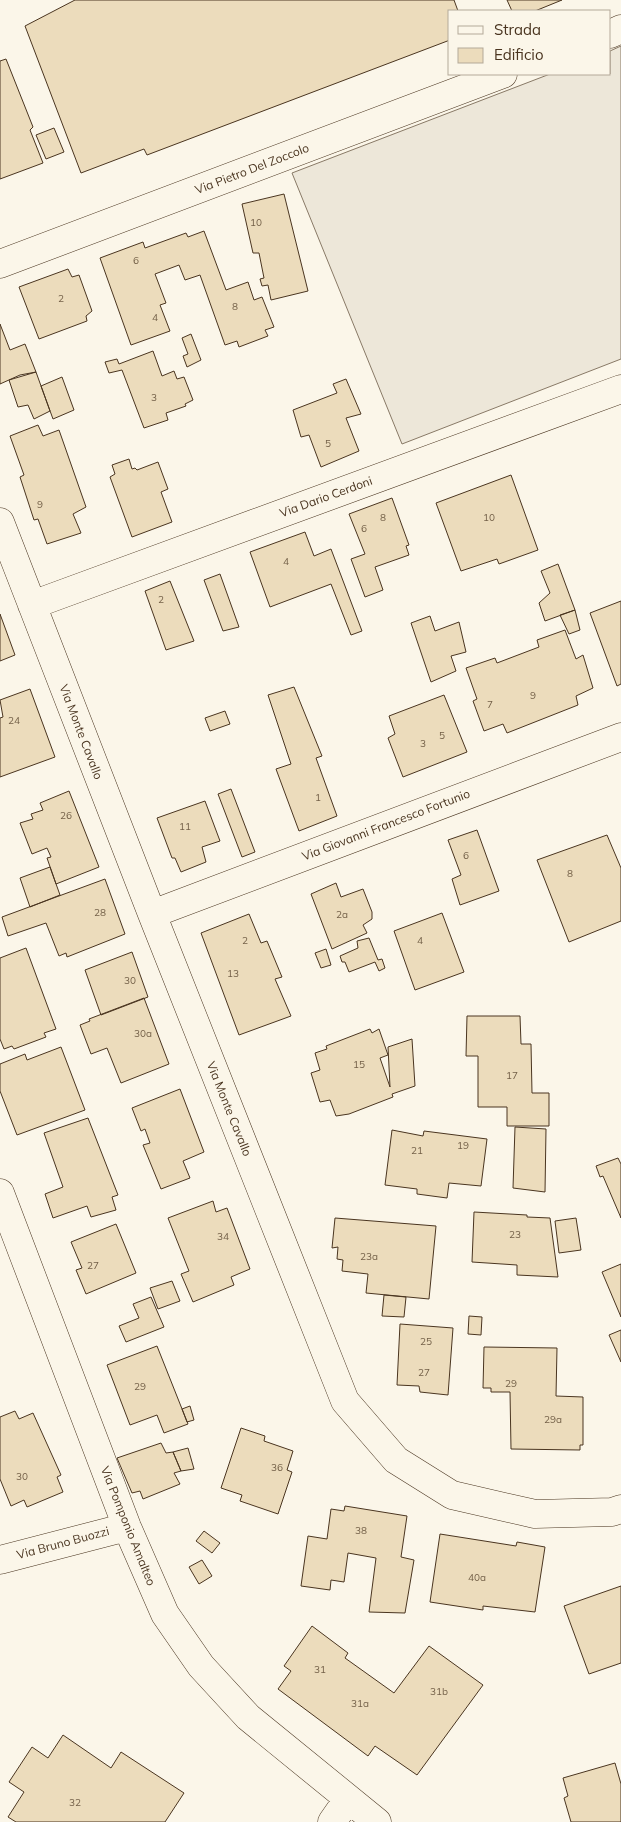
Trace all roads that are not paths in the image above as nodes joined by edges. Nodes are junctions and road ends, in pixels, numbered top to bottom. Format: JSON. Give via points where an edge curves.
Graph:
{"nodes":[{"id":1,"x":500,"y":75,"type":"edge"},
{"id":2,"x":0,"y":264,"type":"edge"},
{"id":3,"x":621,"y":389,"type":"edge"},
{"id":4,"x":0,"y":522,"type":"edge"},
{"id":5,"x":32,"y":606,"type":"junction"},
{"id":6,"x":621,"y":736,"type":"edge"},
{"id":7,"x":152,"y":914,"type":"junction"},
{"id":8,"x":0,"y":1193,"type":"edge"},
{"id":9,"x":621,"y":1509,"type":"edge"},
{"id":10,"x":127,"y":1527,"type":"junction"},
{"id":11,"x":0,"y":1560,"type":"edge"},
{"id":12,"x":348,"y":1798,"type":"junction"},
{"id":13,"x":332,"y":1822,"type":"edge"},
{"id":14,"x":377,"y":1822,"type":"edge"}],
"edges":[{"from":1,"to":2,"type":"street","name":"Via Pietro Del Zoccolo"},
{"from":3,"to":5,"type":"street","name":"Via Dario Cerdoni"},
{"from":4,"to":5,"type":"street","name":"Via Monte Cavallo"},
{"from":5,"to":7,"type":"street","name":"Via Monte Cavallo"},
{"from":6,"to":7,"type":"street","name":"Via Giovanni Francesco Fortunio"},
{"from":7,"to":9,"type":"street","name":"Via Monte Cavallo","via":[[345,1401],[396,1460],[452,1495],[535,1514]]},
{"from":8,"to":10,"type":"street","name":"Via Pomponio Amalteo"},
{"from":10,"to":11,"type":"street","name":"Via Bruno Buozzi"},
{"from":10,"to":12,"type":"street","name":"Via Pomponio Amalteo","via":[[165,1614],[201,1666],[248,1717]]},
{"from":12,"to":13,"type":"street"},
{"from":12,"to":14,"type":"street","name":"Via Pomponio Amalteo"}]}
